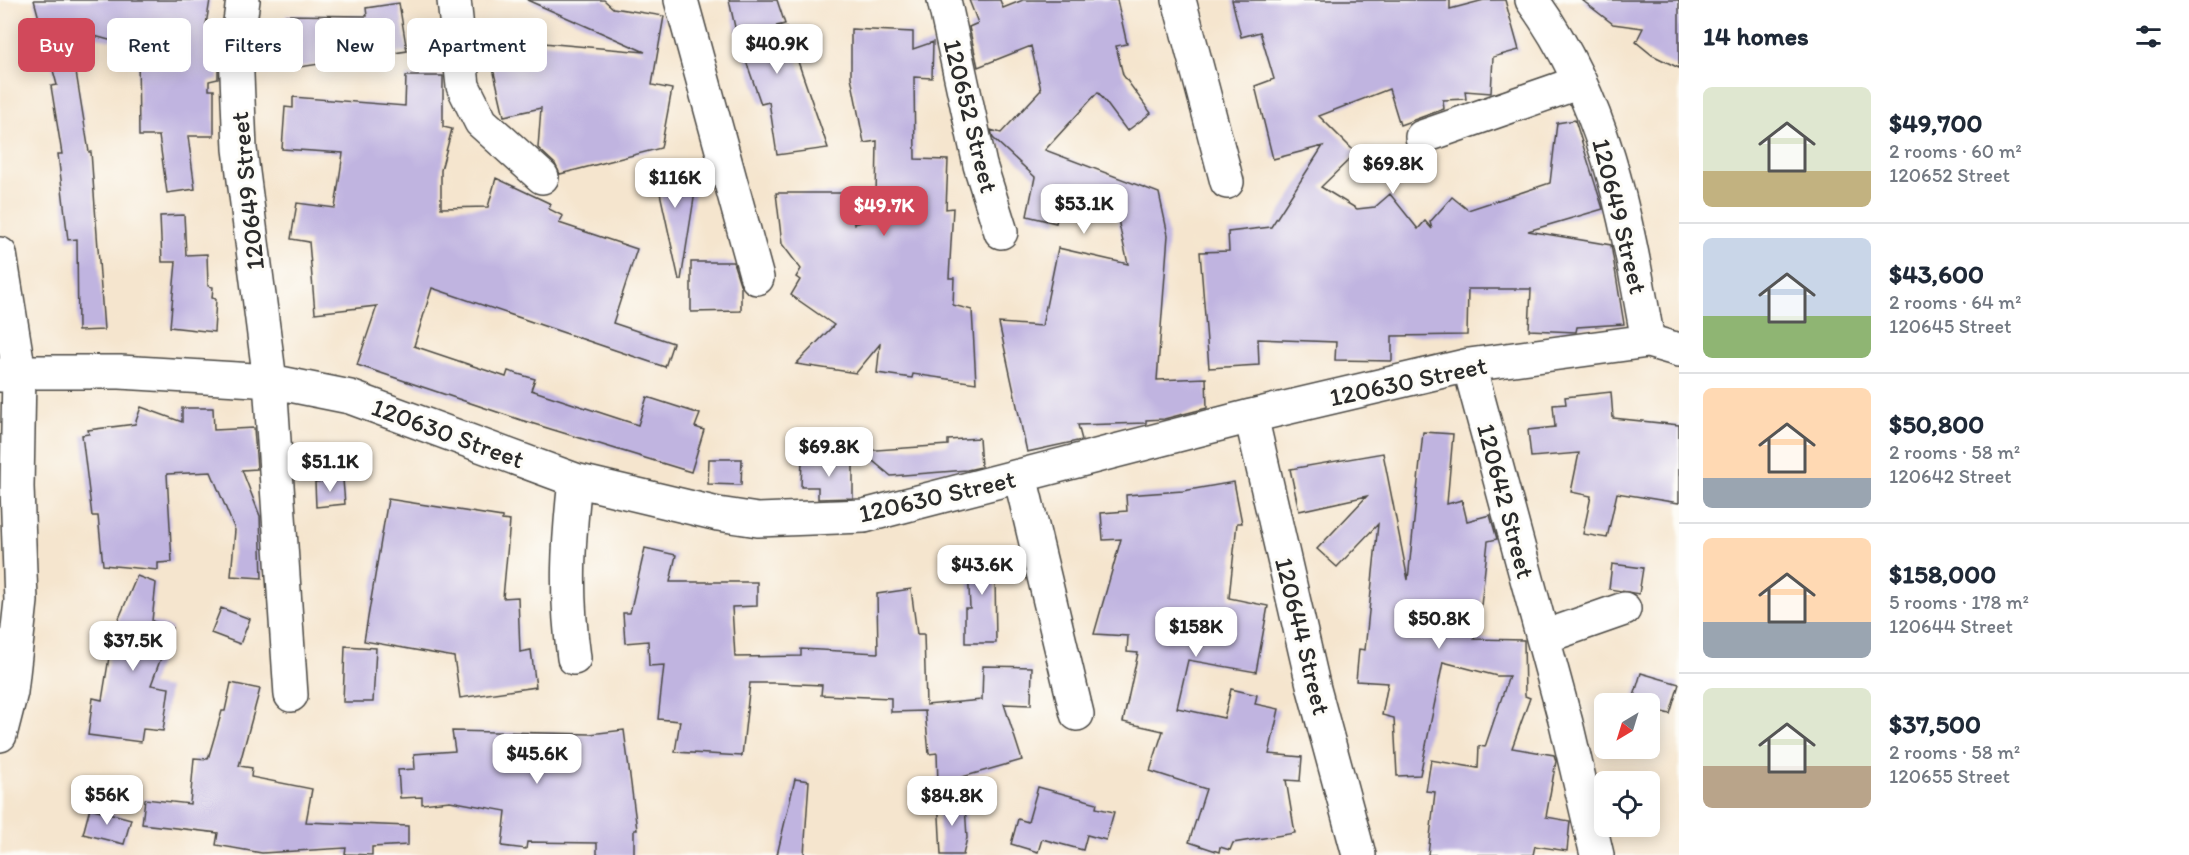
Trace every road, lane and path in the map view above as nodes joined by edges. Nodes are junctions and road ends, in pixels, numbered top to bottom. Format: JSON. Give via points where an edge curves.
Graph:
{"nodes":[{"id":1,"x":243,"y":0,"type":"edge"},
{"id":2,"x":454,"y":0,"type":"edge"},
{"id":3,"x":681,"y":0,"type":"edge"},
{"id":4,"x":944,"y":0,"type":"edge"},
{"id":5,"x":1179,"y":0,"type":"edge"},
{"id":6,"x":1532,"y":0,"type":"edge"},
{"id":7,"x":1580,"y":82,"type":"junction"},
{"id":8,"x":1422,"y":137,"type":"dead end"},
{"id":9,"x":542,"y":177,"type":"dead end"},
{"id":10,"x":1227,"y":182,"type":"dead end"},
{"id":11,"x":1001,"y":232,"type":"dead end"},
{"id":12,"x":0,"y":254,"type":"edge"},
{"id":13,"x":757,"y":278,"type":"dead end"},
{"id":14,"x":1648,"y":341,"type":"junction"},
{"id":15,"x":1679,"y":350,"type":"edge"},
{"id":16,"x":1469,"y":365,"type":"junction"},
{"id":17,"x":10,"y":373,"type":"edge"},
{"id":18,"x":270,"y":381,"type":"junction"},
{"id":19,"x":1251,"y":416,"type":"junction"},
{"id":20,"x":1020,"y":476,"type":"junction"},
{"id":21,"x":576,"y":480,"type":"junction"},
{"id":22,"x":1624,"y":609,"type":"dead end"},
{"id":23,"x":1544,"y":637,"type":"junction"},
{"id":24,"x":574,"y":658,"type":"dead end"},
{"id":25,"x":291,"y":695,"type":"dead end"},
{"id":26,"x":1077,"y":714,"type":"dead end"},
{"id":27,"x":0,"y":735,"type":"edge"},
{"id":28,"x":1359,"y":855,"type":"edge"},
{"id":29,"x":1597,"y":855,"type":"edge"}],
"edges":[{"from":1,"to":18,"type":"street","name":"120649 Street","via":[[236,51],[240,149]]},
{"from":2,"to":9,"type":"street","via":[[463,86],[481,123]]},
{"from":3,"to":13,"type":"street"},
{"from":4,"to":11,"type":"street","name":"120652 Street","via":[[972,133]]},
{"from":5,"to":10,"type":"street"},
{"from":6,"to":7,"type":"street","name":"120649 Street"},
{"from":7,"to":8,"type":"street"},
{"from":7,"to":14,"type":"street","name":"120649 Street","via":[[1603,138],[1625,213]]},
{"from":12,"to":17,"type":"street"},
{"from":14,"to":15,"type":"street","name":"120630 Street"},
{"from":14,"to":16,"type":"street","name":"120630 Street"},
{"from":16,"to":19,"type":"street","name":"120630 Street"},
{"from":16,"to":23,"type":"street","name":"120642 Street"},
{"from":17,"to":18,"type":"street","name":"120630 Street","via":[[120,372]]},
{"from":17,"to":27,"type":"street","via":[[21,601],[11,692]]},
{"from":18,"to":21,"type":"street","name":"120630 Street","via":[[350,397]]},
{"from":18,"to":25,"type":"street","name":"120649 Street"},
{"from":19,"to":20,"type":"street","name":"120630 Street"},
{"from":19,"to":28,"type":"street","name":"120644 Street","via":[[1314,689]]},
{"from":20,"to":21,"type":"street","name":"120630 Street","via":[[864,516],[811,520],[758,520],[718,514]]},
{"from":20,"to":26,"type":"street"},
{"from":21,"to":24,"type":"street","via":[[567,552]]},
{"from":22,"to":23,"type":"street"},
{"from":23,"to":29,"type":"street","name":"120642 Street"}]}
